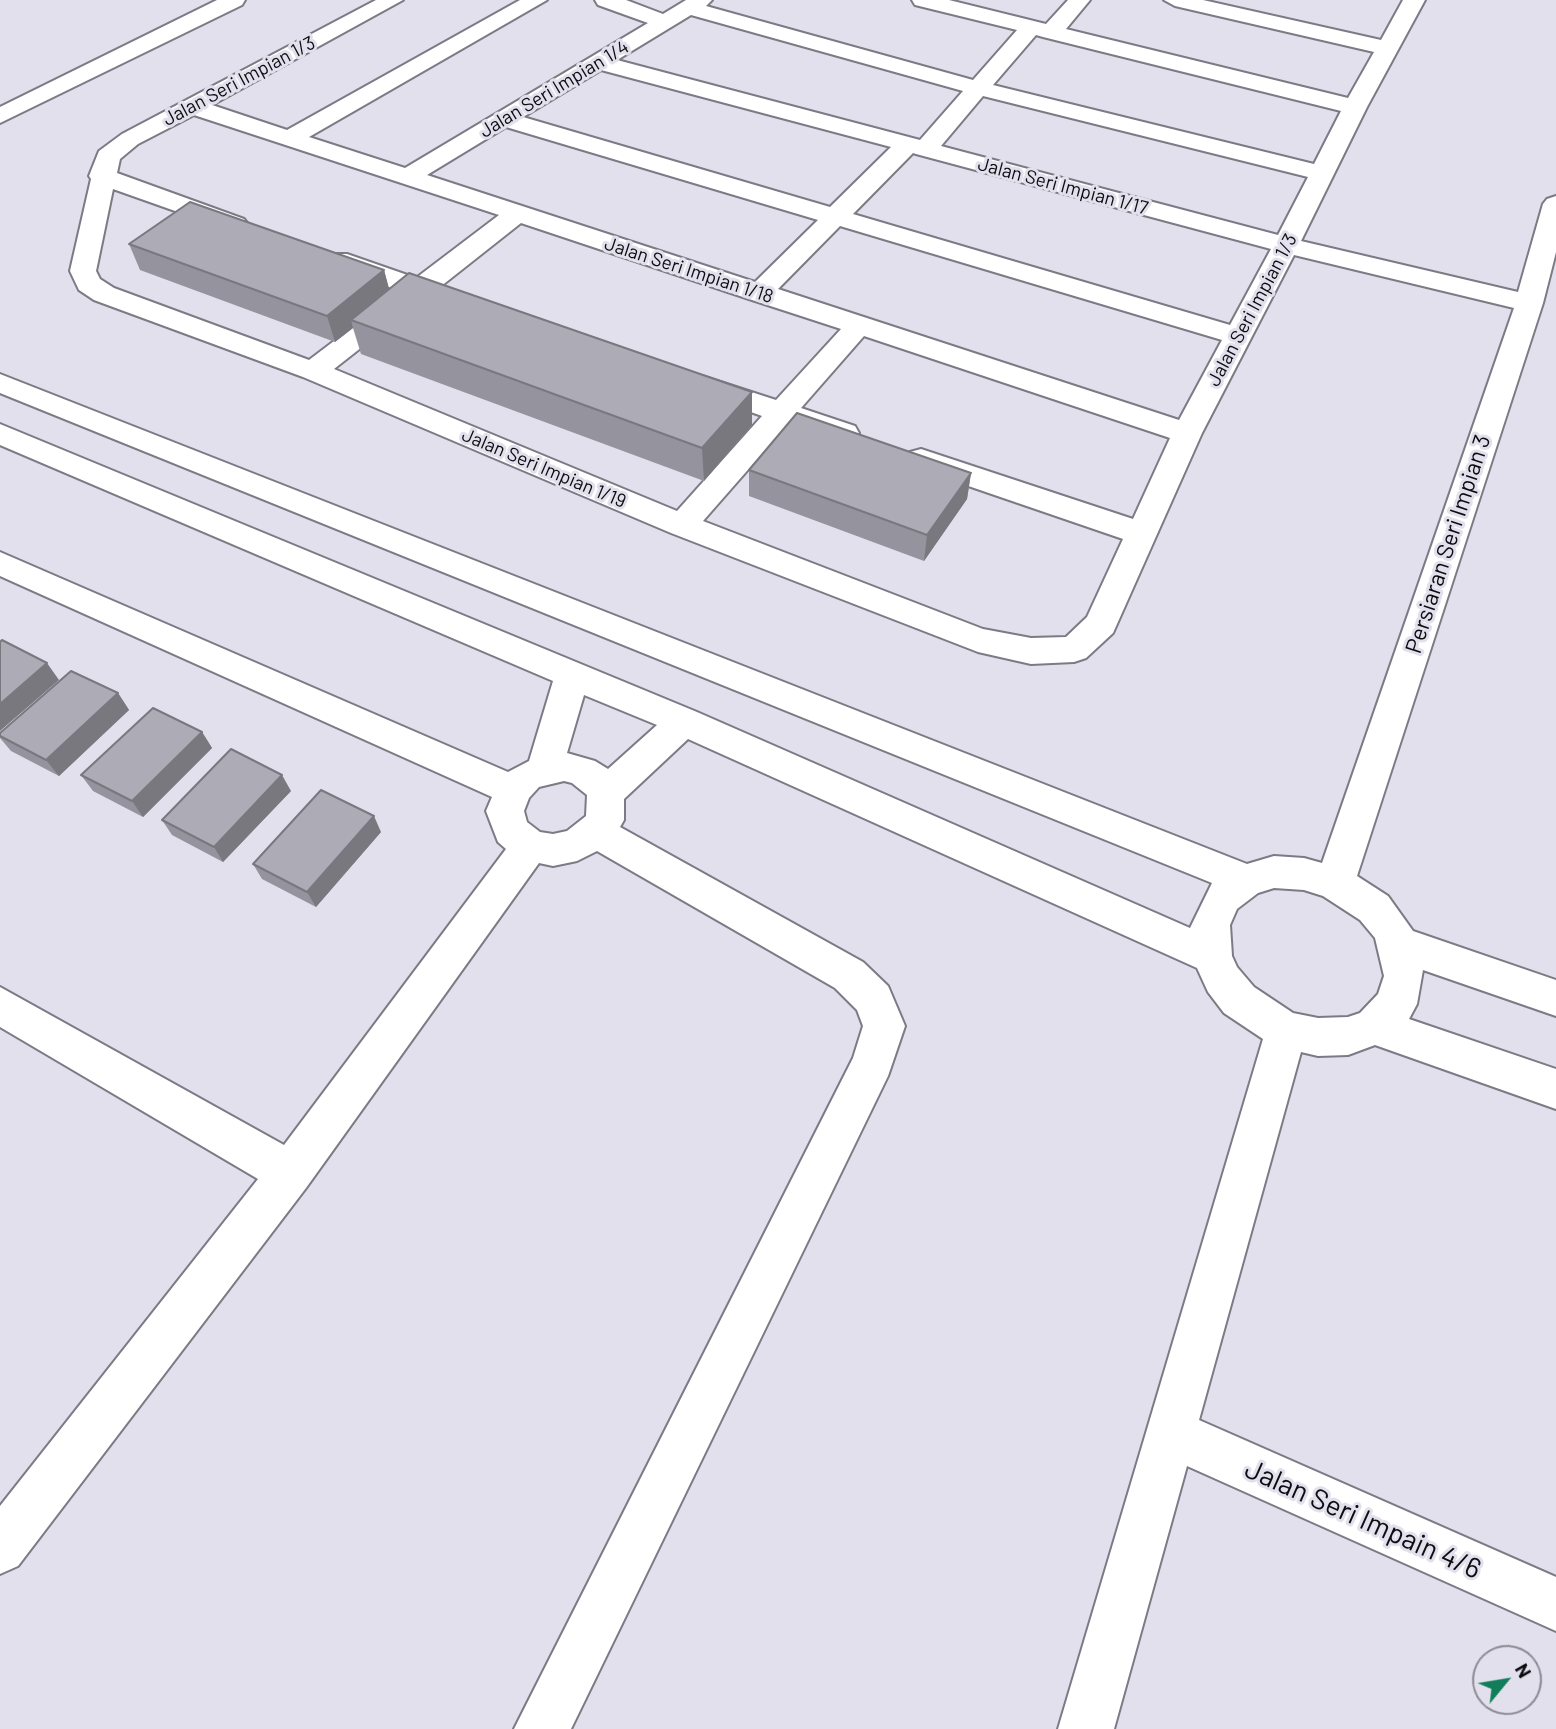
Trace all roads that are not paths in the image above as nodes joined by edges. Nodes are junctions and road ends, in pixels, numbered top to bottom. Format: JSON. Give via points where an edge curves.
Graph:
{"nodes":[{"id":1,"x":201,"y":0,"type":"edge"},
{"id":2,"x":234,"y":0,"type":"edge"},
{"id":3,"x":392,"y":0,"type":"edge"},
{"id":4,"x":537,"y":0,"type":"edge"},
{"id":5,"x":606,"y":0,"type":"edge"},
{"id":6,"x":923,"y":0,"type":"edge"},
{"id":7,"x":1079,"y":0,"type":"edge"},
{"id":8,"x":1175,"y":0,"type":"edge"},
{"id":9,"x":1414,"y":0,"type":"edge"},
{"id":10,"x":695,"y":4,"type":"edge"},
{"id":11,"x":666,"y":22,"type":"junction"},
{"id":12,"x":1041,"y":30,"type":"junction"},
{"id":13,"x":1387,"y":48,"type":"junction"},
{"id":14,"x":73,"y":56,"type":"dead end"},
{"id":15,"x":598,"y":62,"type":"junction"},
{"id":16,"x":978,"y":88,"type":"junction"},
{"id":17,"x":191,"y":106,"type":"junction"},
{"id":18,"x":1355,"y":107,"type":"junction"},
{"id":19,"x":0,"y":116,"type":"edge"},
{"id":20,"x":504,"y":119,"type":"junction"},
{"id":21,"x":290,"y":138,"type":"junction"},
{"id":22,"x":917,"y":147,"type":"junction"},
{"id":23,"x":1323,"y":173,"type":"junction"},
{"id":24,"x":102,"y":176,"type":"junction"},
{"id":25,"x":407,"y":177,"type":"junction"},
{"id":26,"x":1556,"y":204,"type":"edge"},
{"id":27,"x":518,"y":213,"type":"junction"},
{"id":28,"x":833,"y":218,"type":"junction"},
{"id":29,"x":254,"y":230,"type":"edge"},
{"id":30,"x":1286,"y":246,"type":"junction"},
{"id":31,"x":318,"y":253,"type":"edge"},
{"id":32,"x":420,"y":289,"type":"junction"},
{"id":33,"x":760,"y":293,"type":"junction"},
{"id":34,"x":1529,"y":303,"type":"junction"},
{"id":35,"x":472,"y":306,"type":"edge"},
{"id":36,"x":859,"y":326,"type":"junction"},
{"id":37,"x":1239,"y":336,"type":"junction"},
{"id":38,"x":313,"y":371,"type":"junction"},
{"id":39,"x":677,"y":377,"type":"edge"},
{"id":40,"x":0,"y":383,"type":"edge"},
{"id":41,"x":780,"y":412,"type":"junction"},
{"id":42,"x":1187,"y":433,"type":"junction"},
{"id":43,"x":0,"y":434,"type":"edge"},
{"id":44,"x":682,"y":525,"type":"junction"},
{"id":45,"x":1142,"y":533,"type":"junction"},
{"id":46,"x":0,"y":563,"type":"edge"},
{"id":47,"x":1101,"y":624,"type":"joint"},
{"id":48,"x":572,"y":677,"type":"junction"},
{"id":49,"x":684,"y":722,"type":"junction"},
{"id":50,"x":544,"y":770,"type":"junction"},
{"id":51,"x":513,"y":790,"type":"junction"},
{"id":52,"x":601,"y":813,"type":"junction"},
{"id":53,"x":530,"y":846,"type":"junction"},
{"id":54,"x":1246,"y":880,"type":"junction"},
{"id":55,"x":1335,"y":883,"type":"junction"},
{"id":56,"x":1399,"y":944,"type":"junction"},
{"id":57,"x":1212,"y":956,"type":"junction"},
{"id":58,"x":1556,"y":998,"type":"edge"},
{"id":59,"x":0,"y":1005,"type":"edge"},
{"id":60,"x":1375,"y":1026,"type":"junction"},
{"id":61,"x":1286,"y":1030,"type":"junction"},
{"id":62,"x":1556,"y":1089,"type":"edge"},
{"id":63,"x":290,"y":1172,"type":"junction"},
{"id":64,"x":1170,"y":1433,"type":"junction"},
{"id":65,"x":0,"y":1548,"type":"edge"},
{"id":66,"x":1556,"y":1604,"type":"edge"},
{"id":67,"x":542,"y":1729,"type":"edge"},
{"id":68,"x":1086,"y":1729,"type":"edge"}],
"edges":[{"from":1,"to":14,"type":"main road"},
{"from":2,"to":19,"type":"main road"},
{"from":3,"to":17,"type":"main road","name":"Jalan Seri Impian 1/3"},
{"from":4,"to":21,"type":"main road"},
{"from":5,"to":11,"type":"main road"},
{"from":6,"to":12,"type":"main road"},
{"from":7,"to":12,"type":"main road"},
{"from":8,"to":13,"type":"main road"},
{"from":9,"to":13,"type":"main road","name":"Jalan Seri Impian 1/3"},
{"from":10,"to":11,"type":"main road","name":"Jalan Seri Impian 1/4"},
{"from":10,"to":16,"type":"main road"},
{"from":11,"to":15,"type":"main road","name":"Jalan Seri Impian 1/4"},
{"from":12,"to":16,"type":"main road"},
{"from":12,"to":18,"type":"main road"},
{"from":13,"to":18,"type":"main road","name":"Jalan Seri Impian 1/3"},
{"from":15,"to":20,"type":"main road","name":"Jalan Seri Impian 1/4"},
{"from":15,"to":22,"type":"main road","name":"Jalan Seri Impian 1/17"},
{"from":16,"to":22,"type":"main road"},
{"from":16,"to":23,"type":"main road"},
{"from":17,"to":21,"type":"main road","name":"Jalan Seri Impian 1/18"},
{"from":17,"to":24,"type":"main road","name":"Jalan Seri Impian 1/3","via":[[117,148],[108,156]]},
{"from":18,"to":23,"type":"main road","name":"Jalan Seri Impian 1/3"},
{"from":20,"to":25,"type":"main road","name":"Jalan Seri Impian 1/4"},
{"from":20,"to":28,"type":"main road"},
{"from":21,"to":25,"type":"main road","name":"Jalan Seri Impian 1/18"},
{"from":22,"to":28,"type":"main road"},
{"from":22,"to":30,"type":"main road","name":"Jalan Seri Impian 1/17"},
{"from":23,"to":30,"type":"main road","name":"Jalan Seri Impian 1/3"},
{"from":24,"to":29,"type":"main road"},
{"from":24,"to":38,"type":"main road","name":"Jalan Seri Impian 1/19","via":[[83,271],[89,284],[104,294]]},
{"from":25,"to":27,"type":"main road","name":"Jalan Seri Impian 1/18"},
{"from":26,"to":34,"type":"main road","name":"Persiaran Seri Impian 3"},
{"from":27,"to":32,"type":"main road"},
{"from":27,"to":33,"type":"main road","name":"Jalan Seri Impian 1/18"},
{"from":28,"to":33,"type":"main road"},
{"from":28,"to":37,"type":"main road"},
{"from":30,"to":34,"type":"main road","name":"Jalan Seri Impian 1/17"},
{"from":30,"to":37,"type":"main road","name":"Jalan Seri Impian 1/3"},
{"from":31,"to":32,"type":"main road"},
{"from":32,"to":35,"type":"main road"},
{"from":32,"to":38,"type":"main road"},
{"from":33,"to":36,"type":"main road","name":"Jalan Seri Impian 1/18"},
{"from":34,"to":55,"type":"main road","name":"Persiaran Seri Impian 3"},
{"from":36,"to":41,"type":"main road"},
{"from":36,"to":42,"type":"main road","name":"Jalan Seri Impian 1/18"},
{"from":37,"to":42,"type":"main road","name":"Jalan Seri Impian 1/3"},
{"from":38,"to":44,"type":"main road","name":"Jalan Seri Impian 1/19"},
{"from":39,"to":41,"type":"main road"},
{"from":40,"to":54,"type":"main road"},
{"from":41,"to":44,"type":"main road"},
{"from":41,"to":45,"type":"main road"},
{"from":42,"to":45,"type":"main road","name":"Jalan Seri Impian 1/3"},
{"from":43,"to":48,"type":"main road"},
{"from":44,"to":47,"type":"main road","name":"Jalan Seri Impian 1/19","via":[[978,640],[1031,651],[1074,649]]},
{"from":45,"to":47,"type":"main road","name":"Jalan Seri Impian 1/3"},
{"from":46,"to":51,"type":"main road"},
{"from":48,"to":49,"type":"main road"},
{"from":48,"to":50,"type":"main road"},
{"from":49,"to":52,"type":"main road"},
{"from":49,"to":57,"type":"main road"},
{"from":50,"to":51,"type":"main road","via":[[526,777]]},
{"from":50,"to":52,"type":"main road","via":[[564,767],[597,780]]},
{"from":51,"to":53,"type":"main road","via":[[505,811],[511,831]]},
{"from":52,"to":53,"type":"main road","via":[[577,845],[553,850]]},
{"from":52,"to":67,"type":"main road","via":[[849,975],[873,999],[884,1026],[873,1062]]},
{"from":53,"to":63,"type":"main road"},
{"from":54,"to":55,"type":"main road","via":[[1284,873]]},
{"from":54,"to":57,"type":"main road","via":[[1222,898],[1210,925]]},
{"from":55,"to":56,"type":"main road","via":[[1374,908]]},
{"from":56,"to":58,"type":"main road"},
{"from":56,"to":60,"type":"main road","via":[[1404,976],[1396,1004]]},
{"from":57,"to":61,"type":"main road","via":[[1222,979],[1240,1000]]},
{"from":59,"to":63,"type":"main road"},
{"from":60,"to":61,"type":"main road","via":[[1318,1037]]},
{"from":60,"to":62,"type":"main road"},
{"from":61,"to":64,"type":"main road"},
{"from":63,"to":65,"type":"main road"},
{"from":64,"to":66,"type":"main road","name":"Jalan Seri Impain 4/6"},
{"from":64,"to":68,"type":"main road"}]}
